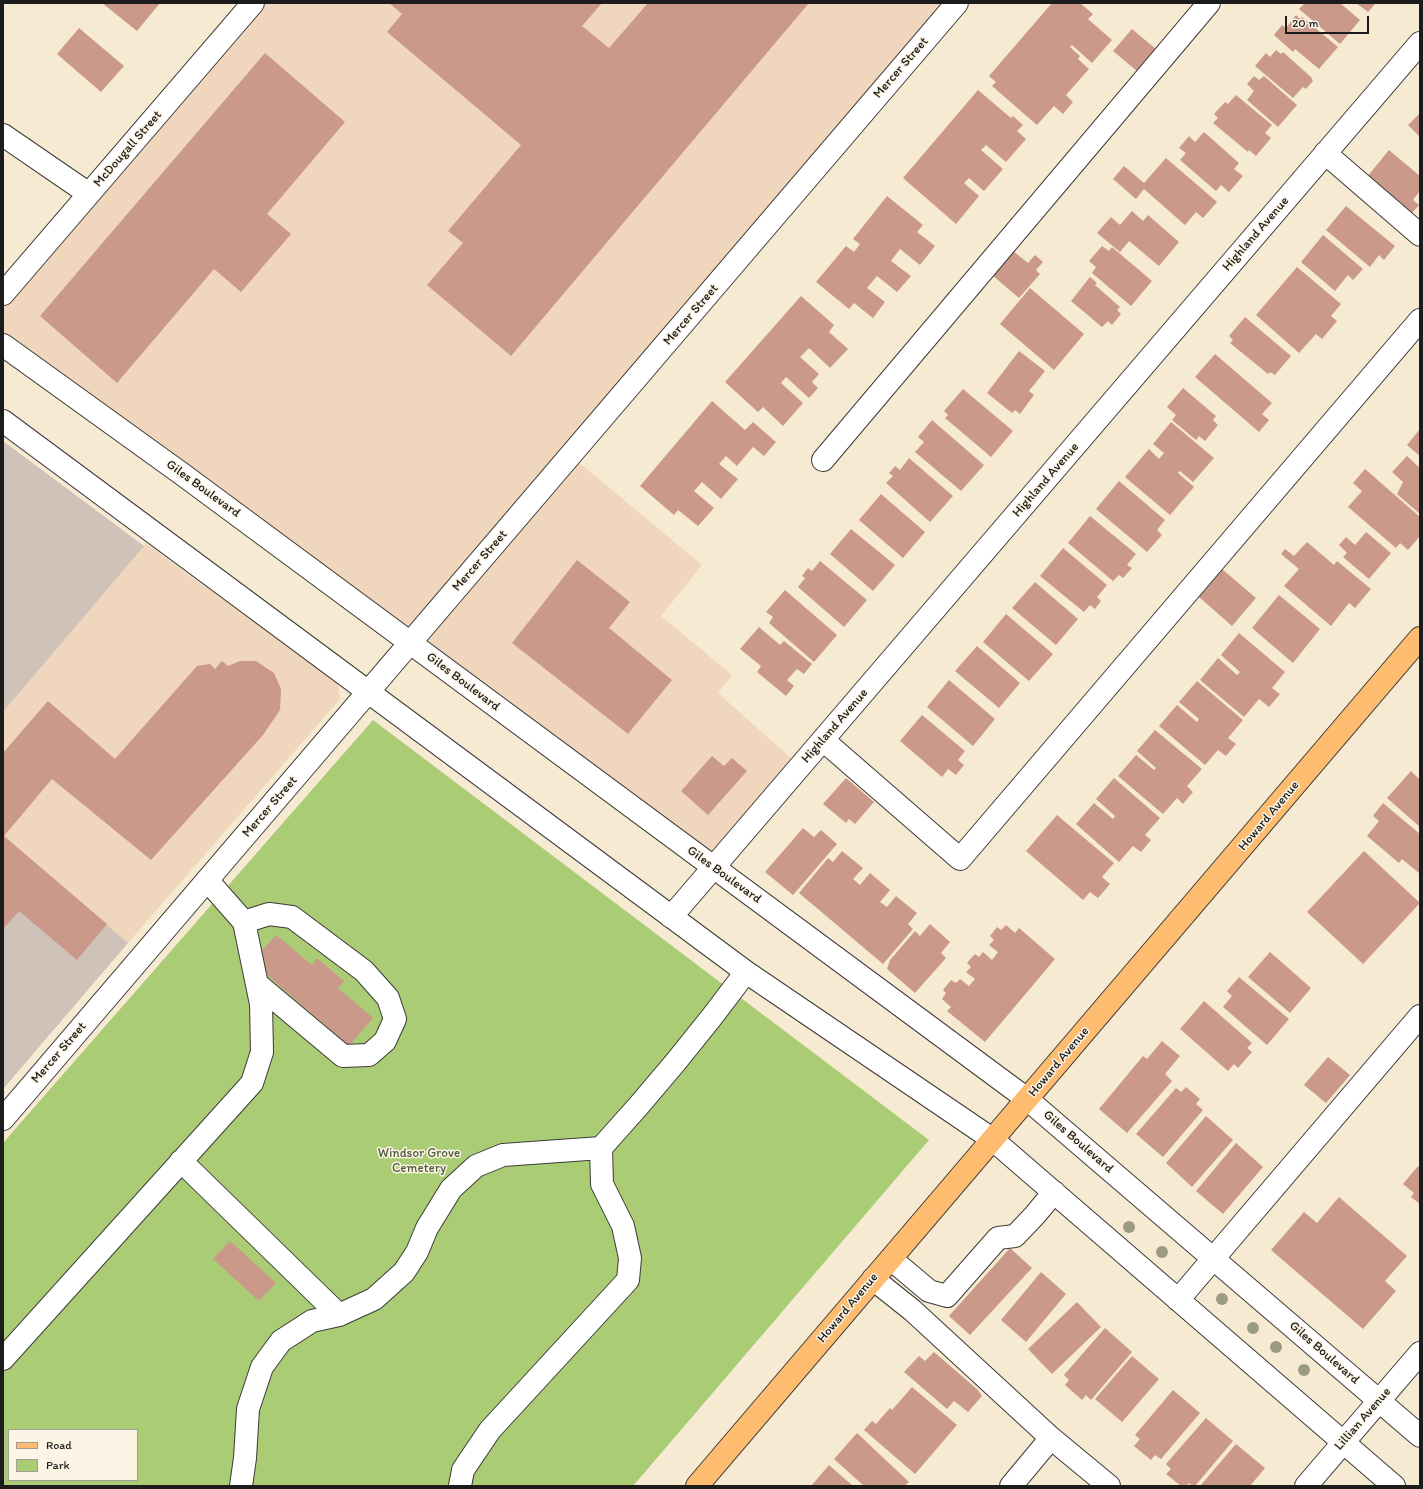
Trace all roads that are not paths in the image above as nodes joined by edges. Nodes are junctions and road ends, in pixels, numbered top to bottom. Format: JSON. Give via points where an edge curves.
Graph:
{"nodes":[{"id":1,"x":253,"y":3,"type":"edge"},
{"id":2,"x":958,"y":3,"type":"edge"},
{"id":3,"x":1209,"y":3,"type":"edge"},
{"id":4,"x":1420,"y":43,"type":"edge"},
{"id":5,"x":3,"y":135,"type":"edge"},
{"id":6,"x":1325,"y":153,"type":"junction"},
{"id":7,"x":88,"y":194,"type":"junction"},
{"id":8,"x":1420,"y":235,"type":"edge"},
{"id":9,"x":3,"y":294,"type":"edge"},
{"id":10,"x":1420,"y":320,"type":"edge"},
{"id":11,"x":3,"y":345,"type":"edge"},
{"id":12,"x":3,"y":421,"type":"edge"},
{"id":13,"x":822,"y":460,"type":"dead end"},
{"id":14,"x":1420,"y":638,"type":"edge"},
{"id":15,"x":410,"y":642,"type":"junction"},
{"id":16,"x":368,"y":692,"type":"junction"},
{"id":17,"x":823,"y":740,"type":"junction"},
{"id":18,"x":714,"y":867,"type":"junction"},
{"id":19,"x":207,"y":880,"type":"junction"},
{"id":20,"x":671,"y":917,"type":"junction"},
{"id":21,"x":244,"y":922,"type":"junction"},
{"id":22,"x":746,"y":972,"type":"junction"},
{"id":23,"x":257,"y":984,"type":"junction"},
{"id":24,"x":1420,"y":1016,"type":"edge"},
{"id":25,"x":1028,"y":1099,"type":"junction"},
{"id":26,"x":3,"y":1119,"type":"edge"},
{"id":27,"x":992,"y":1139,"type":"junction"},
{"id":28,"x":601,"y":1148,"type":"junction"},
{"id":29,"x":181,"y":1161,"type":"junction"},
{"id":30,"x":1054,"y":1192,"type":"junction"},
{"id":31,"x":890,"y":1259,"type":"junction"},
{"id":32,"x":1214,"y":1259,"type":"junction"},
{"id":33,"x":873,"y":1280,"type":"junction"},
{"id":34,"x":1178,"y":1300,"type":"junction"},
{"id":35,"x":339,"y":1315,"type":"junction"},
{"id":36,"x":1420,"y":1353,"type":"edge"},
{"id":37,"x":3,"y":1359,"type":"edge"},
{"id":38,"x":1379,"y":1400,"type":"junction"},
{"id":39,"x":1420,"y":1436,"type":"edge"},
{"id":40,"x":1051,"y":1438,"type":"junction"},
{"id":41,"x":1343,"y":1443,"type":"junction"},
{"id":42,"x":241,"y":1486,"type":"edge"},
{"id":43,"x":460,"y":1486,"type":"edge"},
{"id":44,"x":697,"y":1486,"type":"edge"},
{"id":45,"x":1010,"y":1486,"type":"edge"},
{"id":46,"x":1109,"y":1486,"type":"edge"},
{"id":47,"x":1306,"y":1486,"type":"edge"},
{"id":48,"x":1394,"y":1486,"type":"edge"}],
"edges":[{"from":1,"to":7,"type":"street","name":"McDougall Street"},
{"from":2,"to":15,"type":"street","name":"Mercer Street"},
{"from":3,"to":13,"type":"street"},
{"from":4,"to":6,"type":"street","name":"Highland Avenue"},
{"from":5,"to":7,"type":"street"},
{"from":6,"to":8,"type":"street"},
{"from":6,"to":17,"type":"street","name":"Highland Avenue"},
{"from":7,"to":9,"type":"street","name":"McDougall Street"},
{"from":10,"to":17,"type":"street","via":[[960,860]]},
{"from":11,"to":15,"type":"street","name":"Giles Boulevard"},
{"from":12,"to":16,"type":"street"},
{"from":14,"to":25,"type":"main road","name":"Howard Avenue"},
{"from":15,"to":16,"type":"street","name":"Mercer Street"},
{"from":15,"to":18,"type":"street","name":"Giles Boulevard"},
{"from":16,"to":19,"type":"street","name":"Mercer Street"},
{"from":16,"to":20,"type":"street"},
{"from":17,"to":18,"type":"street","name":"Highland Avenue"},
{"from":18,"to":20,"type":"street","name":"Highland Avenue"},
{"from":18,"to":25,"type":"street","name":"Giles Boulevard"},
{"from":19,"to":21,"type":"street"},
{"from":19,"to":26,"type":"street","name":"Mercer Street"},
{"from":20,"to":22,"type":"street"},
{"from":21,"to":23,"type":"street"},
{"from":21,"to":23,"type":"street","via":[[269,914],[292,917],[364,971],[388,998],[394,1019],[385,1041],[369,1055],[343,1056]]},
{"from":22,"to":27,"type":"street"},
{"from":22,"to":28,"type":"street","via":[[642,1104]]},
{"from":23,"to":29,"type":"street","via":[[261,1004],[262,1052],[252,1083]]},
{"from":24,"to":32,"type":"street"},
{"from":25,"to":27,"type":"main road","name":"Howard Avenue"},
{"from":25,"to":32,"type":"street","name":"Giles Boulevard"},
{"from":27,"to":30,"type":"street"},
{"from":27,"to":31,"type":"main road","name":"Howard Avenue"},
{"from":28,"to":35,"type":"street","via":[[503,1155],[476,1166],[451,1189],[404,1272],[374,1299]]},
{"from":28,"to":43,"type":"street","via":[[602,1184],[623,1226],[630,1258],[628,1280],[490,1430],[463,1470]]},
{"from":29,"to":35,"type":"street"},
{"from":29,"to":37,"type":"street"},
{"from":30,"to":31,"type":"street","via":[[1015,1236],[998,1238],[947,1296],[929,1291]]},
{"from":30,"to":34,"type":"street"},
{"from":31,"to":33,"type":"main road","name":"Howard Avenue"},
{"from":32,"to":34,"type":"street"},
{"from":32,"to":38,"type":"street","name":"Giles Boulevard"},
{"from":33,"to":40,"type":"street","via":[[912,1310]]},
{"from":33,"to":44,"type":"main road","name":"Howard Avenue"},
{"from":34,"to":41,"type":"street"},
{"from":35,"to":42,"type":"street","via":[[312,1321],[281,1341],[262,1368],[248,1409]]},
{"from":36,"to":38,"type":"street","name":"Lillian Avenue"},
{"from":38,"to":39,"type":"street","name":"Giles Boulevard"},
{"from":38,"to":41,"type":"street","name":"Lillian Avenue"},
{"from":40,"to":45,"type":"street"},
{"from":40,"to":46,"type":"street"},
{"from":41,"to":47,"type":"street","name":"Lillian Avenue"},
{"from":41,"to":48,"type":"street"}]}
